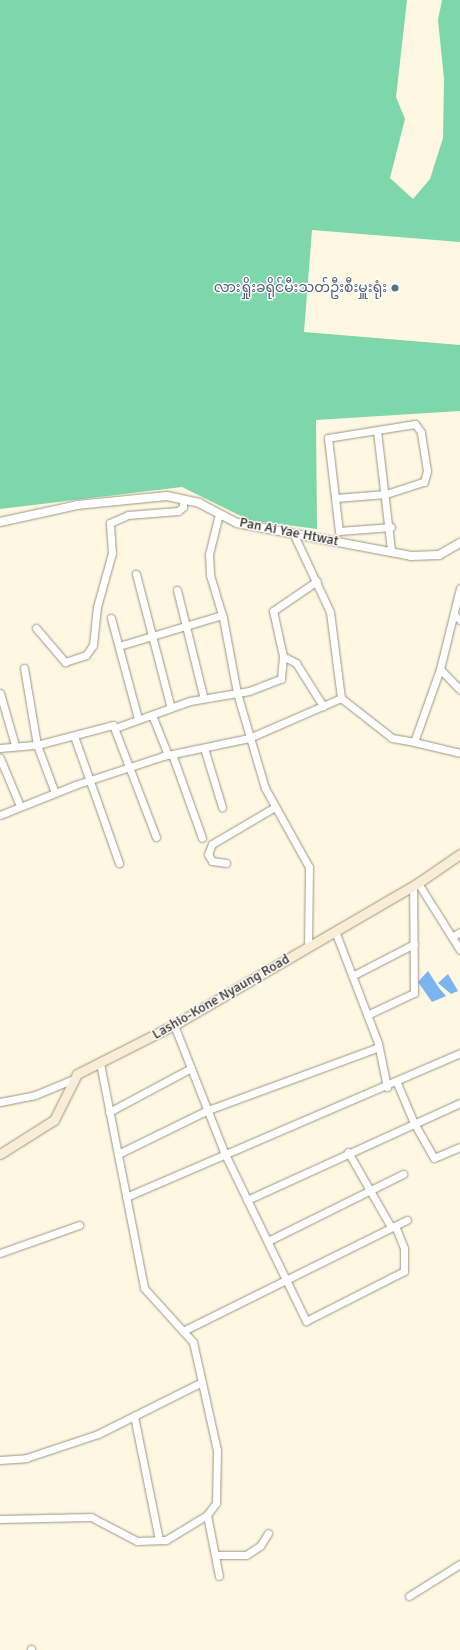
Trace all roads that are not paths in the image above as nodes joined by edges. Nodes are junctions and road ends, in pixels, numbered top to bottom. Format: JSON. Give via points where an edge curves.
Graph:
{"nodes":[{"id":1,"x":377,"y":431,"type":"junction"},
{"id":2,"x":386,"y":494,"type":"junction"},
{"id":3,"x":336,"y":498,"type":"junction"},
{"id":4,"x":183,"y":499,"type":"junction"},
{"id":5,"x":219,"y":514,"type":"junction"},
{"id":6,"x":0,"y":522,"type":"edge"},
{"id":7,"x":391,"y":527,"type":"junction"},
{"id":8,"x":294,"y":535,"type":"junction"},
{"id":9,"x":460,"y":543,"type":"edge"},
{"id":10,"x":391,"y":550,"type":"junction"},
{"id":11,"x":136,"y":574,"type":"dead end"},
{"id":12,"x":317,"y":581,"type":"junction"},
{"id":13,"x":460,"y":588,"type":"edge"},
{"id":14,"x":177,"y":590,"type":"dead end"},
{"id":15,"x":454,"y":614,"type":"junction"},
{"id":16,"x":222,"y":615,"type":"junction"},
{"id":17,"x":111,"y":618,"type":"dead end"},
{"id":18,"x":460,"y":620,"type":"edge"},
{"id":19,"x":185,"y":626,"type":"junction"},
{"id":20,"x":36,"y":628,"type":"dead end"},
{"id":21,"x":151,"y":636,"type":"junction"},
{"id":22,"x":118,"y":646,"type":"junction"},
{"id":23,"x":283,"y":656,"type":"junction"},
{"id":24,"x":24,"y":668,"type":"dead end"},
{"id":25,"x":440,"y":669,"type":"junction"},
{"id":26,"x":460,"y":690,"type":"edge"},
{"id":27,"x":0,"y":693,"type":"edge"},
{"id":28,"x":236,"y":693,"type":"junction"},
{"id":29,"x":341,"y":698,"type":"junction"},
{"id":30,"x":204,"y":699,"type":"junction"},
{"id":31,"x":323,"y":706,"type":"junction"},
{"id":32,"x":170,"y":708,"type":"junction"},
{"id":33,"x":152,"y":715,"type":"junction"},
{"id":34,"x":138,"y":719,"type":"junction"},
{"id":35,"x":115,"y":728,"type":"junction"},
{"id":36,"x":74,"y":736,"type":"junction"},
{"id":37,"x":249,"y":738,"type":"junction"},
{"id":38,"x":414,"y":742,"type":"junction"},
{"id":39,"x":14,"y":745,"type":"junction"},
{"id":40,"x":37,"y":745,"type":"junction"},
{"id":41,"x":0,"y":748,"type":"edge"},
{"id":42,"x":204,"y":748,"type":"junction"},
{"id":43,"x":460,"y":753,"type":"edge"},
{"id":44,"x":170,"y":755,"type":"junction"},
{"id":45,"x":0,"y":758,"type":"edge"},
{"id":46,"x":128,"y":768,"type":"junction"},
{"id":47,"x":90,"y":781,"type":"junction"},
{"id":48,"x":55,"y":793,"type":"junction"},
{"id":49,"x":20,"y":806,"type":"junction"},
{"id":50,"x":222,"y":807,"type":"dead end"},
{"id":51,"x":273,"y":808,"type":"junction"},
{"id":52,"x":0,"y":815,"type":"edge"},
{"id":53,"x":156,"y":837,"type":"dead end"},
{"id":54,"x":202,"y":838,"type":"dead end"},
{"id":55,"x":460,"y":854,"type":"edge"},
{"id":56,"x":119,"y":863,"type":"dead end"},
{"id":57,"x":226,"y":863,"type":"dead end"},
{"id":58,"x":416,"y":884,"type":"junction"},
{"id":59,"x":335,"y":931,"type":"junction"},
{"id":60,"x":460,"y":932,"type":"edge"},
{"id":61,"x":452,"y":938,"type":"junction"},
{"id":62,"x":414,"y":944,"type":"junction"},
{"id":63,"x":308,"y":946,"type":"junction"},
{"id":64,"x":460,"y":950,"type":"edge"},
{"id":65,"x":352,"y":976,"type":"junction"},
{"id":66,"x":367,"y":1015,"type":"junction"},
{"id":67,"x":174,"y":1025,"type":"junction"},
{"id":68,"x":379,"y":1047,"type":"junction"},
{"id":69,"x":460,"y":1053,"type":"edge"},
{"id":70,"x":100,"y":1064,"type":"junction"},
{"id":71,"x":191,"y":1068,"type":"junction"},
{"id":72,"x":74,"y":1079,"type":"junction"},
{"id":73,"x":397,"y":1083,"type":"junction"},
{"id":74,"x":387,"y":1087,"type":"junction"},
{"id":75,"x":0,"y":1102,"type":"edge"},
{"id":76,"x":460,"y":1103,"type":"edge"},
{"id":77,"x":208,"y":1110,"type":"junction"},
{"id":78,"x":109,"y":1112,"type":"junction"},
{"id":79,"x":414,"y":1123,"type":"junction"},
{"id":80,"x":460,"y":1147,"type":"edge"},
{"id":81,"x":224,"y":1152,"type":"junction"},
{"id":82,"x":348,"y":1152,"type":"junction"},
{"id":83,"x":0,"y":1154,"type":"edge"},
{"id":84,"x":118,"y":1154,"type":"junction"},
{"id":85,"x":403,"y":1174,"type":"dead end"},
{"id":86,"x":371,"y":1190,"type":"junction"},
{"id":87,"x":126,"y":1197,"type":"junction"},
{"id":88,"x":247,"y":1200,"type":"junction"},
{"id":89,"x":406,"y":1220,"type":"dead end"},
{"id":90,"x":79,"y":1225,"type":"dead end"},
{"id":91,"x":393,"y":1226,"type":"junction"},
{"id":92,"x":268,"y":1241,"type":"junction"},
{"id":93,"x":0,"y":1253,"type":"edge"},
{"id":94,"x":287,"y":1280,"type":"junction"},
{"id":95,"x":183,"y":1331,"type":"junction"},
{"id":96,"x":202,"y":1382,"type":"junction"},
{"id":97,"x":134,"y":1416,"type":"junction"},
{"id":98,"x":0,"y":1460,"type":"edge"},
{"id":99,"x":207,"y":1515,"type":"junction"},
{"id":100,"x":0,"y":1519,"type":"edge"},
{"id":101,"x":268,"y":1533,"type":"dead end"},
{"id":102,"x":159,"y":1540,"type":"junction"},
{"id":103,"x":215,"y":1555,"type":"junction"},
{"id":104,"x":460,"y":1564,"type":"edge"},
{"id":105,"x":219,"y":1576,"type":"dead end"},
{"id":106,"x":408,"y":1596,"type":"dead end"}],
"edges":[{"from":1,"to":2,"type":"street"},
{"from":1,"to":2,"type":"street","via":[[419,427],[427,470],[427,477],[420,484]]},
{"from":1,"to":3,"type":"street","via":[[328,438]]},
{"from":2,"to":3,"type":"street"},
{"from":2,"to":7,"type":"street"},
{"from":3,"to":7,"type":"street","via":[[339,531]]},
{"from":4,"to":5,"type":"street","name":"Pan Ai Yae Htwat"},
{"from":4,"to":6,"type":"street","name":"Pan Ai Yae Htwat","via":[[167,496],[114,500]]},
{"from":4,"to":20,"type":"street","via":[[182,507],[178,511],[128,515],[110,523],[112,553],[97,607],[93,645],[86,655],[65,662]]},
{"from":5,"to":8,"type":"street","name":"Pan Ai Yae Htwat","via":[[236,523]]},
{"from":5,"to":16,"type":"street","via":[[209,554],[210,575]]},
{"from":7,"to":10,"type":"street"},
{"from":8,"to":10,"type":"street","name":"Pan Ai Yae Htwat"},
{"from":8,"to":12,"type":"street"},
{"from":9,"to":10,"type":"street","name":"Pan Ai Yae Htwat","via":[[439,555],[411,556]]},
{"from":11,"to":21,"type":"street"},
{"from":12,"to":23,"type":"street","via":[[273,612]]},
{"from":12,"to":29,"type":"street","via":[[330,612]]},
{"from":13,"to":15,"type":"street"},
{"from":14,"to":19,"type":"street"},
{"from":15,"to":18,"type":"street"},
{"from":15,"to":25,"type":"street"},
{"from":16,"to":19,"type":"street"},
{"from":16,"to":28,"type":"street"},
{"from":17,"to":22,"type":"street"},
{"from":19,"to":21,"type":"street"},
{"from":19,"to":30,"type":"street"},
{"from":21,"to":22,"type":"street"},
{"from":21,"to":32,"type":"street"},
{"from":22,"to":34,"type":"street"},
{"from":23,"to":28,"type":"street","via":[[281,679]]},
{"from":23,"to":31,"type":"street","via":[[296,663]]},
{"from":24,"to":40,"type":"street"},
{"from":25,"to":26,"type":"street"},
{"from":25,"to":38,"type":"street"},
{"from":27,"to":39,"type":"street"},
{"from":28,"to":30,"type":"street"},
{"from":28,"to":37,"type":"street"},
{"from":29,"to":31,"type":"street"},
{"from":29,"to":38,"type":"street","via":[[392,738]]},
{"from":30,"to":32,"type":"street"},
{"from":31,"to":37,"type":"street"},
{"from":32,"to":33,"type":"street"},
{"from":33,"to":34,"type":"street"},
{"from":33,"to":44,"type":"street"},
{"from":34,"to":35,"type":"street"},
{"from":35,"to":36,"type":"street","via":[[111,725]]},
{"from":35,"to":46,"type":"street"},
{"from":36,"to":40,"type":"street"},
{"from":36,"to":47,"type":"street"},
{"from":37,"to":42,"type":"street"},
{"from":37,"to":51,"type":"street"},
{"from":38,"to":43,"type":"street"},
{"from":39,"to":40,"type":"street"},
{"from":39,"to":41,"type":"street"},
{"from":40,"to":48,"type":"street"},
{"from":42,"to":44,"type":"street"},
{"from":42,"to":50,"type":"street"},
{"from":44,"to":46,"type":"street"},
{"from":44,"to":54,"type":"street"},
{"from":45,"to":49,"type":"street"},
{"from":46,"to":47,"type":"street"},
{"from":46,"to":53,"type":"street"},
{"from":47,"to":48,"type":"street"},
{"from":47,"to":56,"type":"street"},
{"from":48,"to":49,"type":"street"},
{"from":49,"to":52,"type":"street"},
{"from":51,"to":57,"type":"street","via":[[212,844],[208,854],[212,861]]},
{"from":51,"to":63,"type":"street","via":[[309,867]]},
{"from":55,"to":58,"type":"main road","name":"Lashio-Kone Nyaung Road"},
{"from":58,"to":59,"type":"main road","name":"Lashio-Kone Nyaung Road"},
{"from":58,"to":61,"type":"street"},
{"from":58,"to":62,"type":"street"},
{"from":59,"to":63,"type":"main road","name":"Lashio-Kone Nyaung Road"},
{"from":59,"to":65,"type":"street"},
{"from":60,"to":61,"type":"street"},
{"from":61,"to":64,"type":"street"},
{"from":62,"to":65,"type":"street"},
{"from":62,"to":66,"type":"street","via":[[414,992]]},
{"from":63,"to":67,"type":"main road","name":"Lashio-Kone Nyaung Road"},
{"from":65,"to":66,"type":"street"},
{"from":66,"to":68,"type":"street"},
{"from":67,"to":70,"type":"main road","name":"Lashio-Kone Nyaung Road"},
{"from":67,"to":71,"type":"street"},
{"from":68,"to":74,"type":"street"},
{"from":68,"to":77,"type":"street"},
{"from":69,"to":73,"type":"street"},
{"from":70,"to":72,"type":"main road","name":"Lashio-Kone Nyaung Road","via":[[77,1074]]},
{"from":70,"to":78,"type":"street"},
{"from":71,"to":77,"type":"street"},
{"from":71,"to":78,"type":"street"},
{"from":72,"to":75,"type":"street","via":[[35,1096]]},
{"from":72,"to":83,"type":"main road","via":[[54,1120]]},
{"from":73,"to":74,"type":"street"},
{"from":73,"to":79,"type":"street"},
{"from":74,"to":81,"type":"street"},
{"from":76,"to":79,"type":"street"},
{"from":77,"to":81,"type":"street"},
{"from":77,"to":84,"type":"street"},
{"from":78,"to":84,"type":"street"},
{"from":79,"to":80,"type":"street","via":[[434,1158]]},
{"from":79,"to":82,"type":"street"},
{"from":81,"to":87,"type":"street"},
{"from":81,"to":88,"type":"street"},
{"from":82,"to":86,"type":"street"},
{"from":82,"to":88,"type":"street"},
{"from":84,"to":87,"type":"street"},
{"from":85,"to":86,"type":"street"},
{"from":86,"to":91,"type":"street"},
{"from":86,"to":92,"type":"street"},
{"from":87,"to":95,"type":"street","via":[[144,1288]]},
{"from":88,"to":92,"type":"street"},
{"from":89,"to":91,"type":"street"},
{"from":90,"to":93,"type":"street"},
{"from":91,"to":94,"type":"street"},
{"from":91,"to":94,"type":"street","via":[[404,1248],[404,1271],[306,1321]]},
{"from":92,"to":94,"type":"street"},
{"from":94,"to":95,"type":"street"},
{"from":95,"to":96,"type":"street","via":[[193,1342]]},
{"from":96,"to":97,"type":"street"},
{"from":96,"to":99,"type":"street","via":[[217,1450],[216,1503]]},
{"from":97,"to":98,"type":"street","via":[[57,1450]]},
{"from":97,"to":102,"type":"street"},
{"from":99,"to":102,"type":"street","via":[[166,1540]]},
{"from":99,"to":103,"type":"street"},
{"from":100,"to":102,"type":"street","via":[[91,1517],[137,1541]]},
{"from":101,"to":103,"type":"street","via":[[260,1546],[246,1555]]},
{"from":103,"to":105,"type":"street"},
{"from":104,"to":106,"type":"street"}]}
